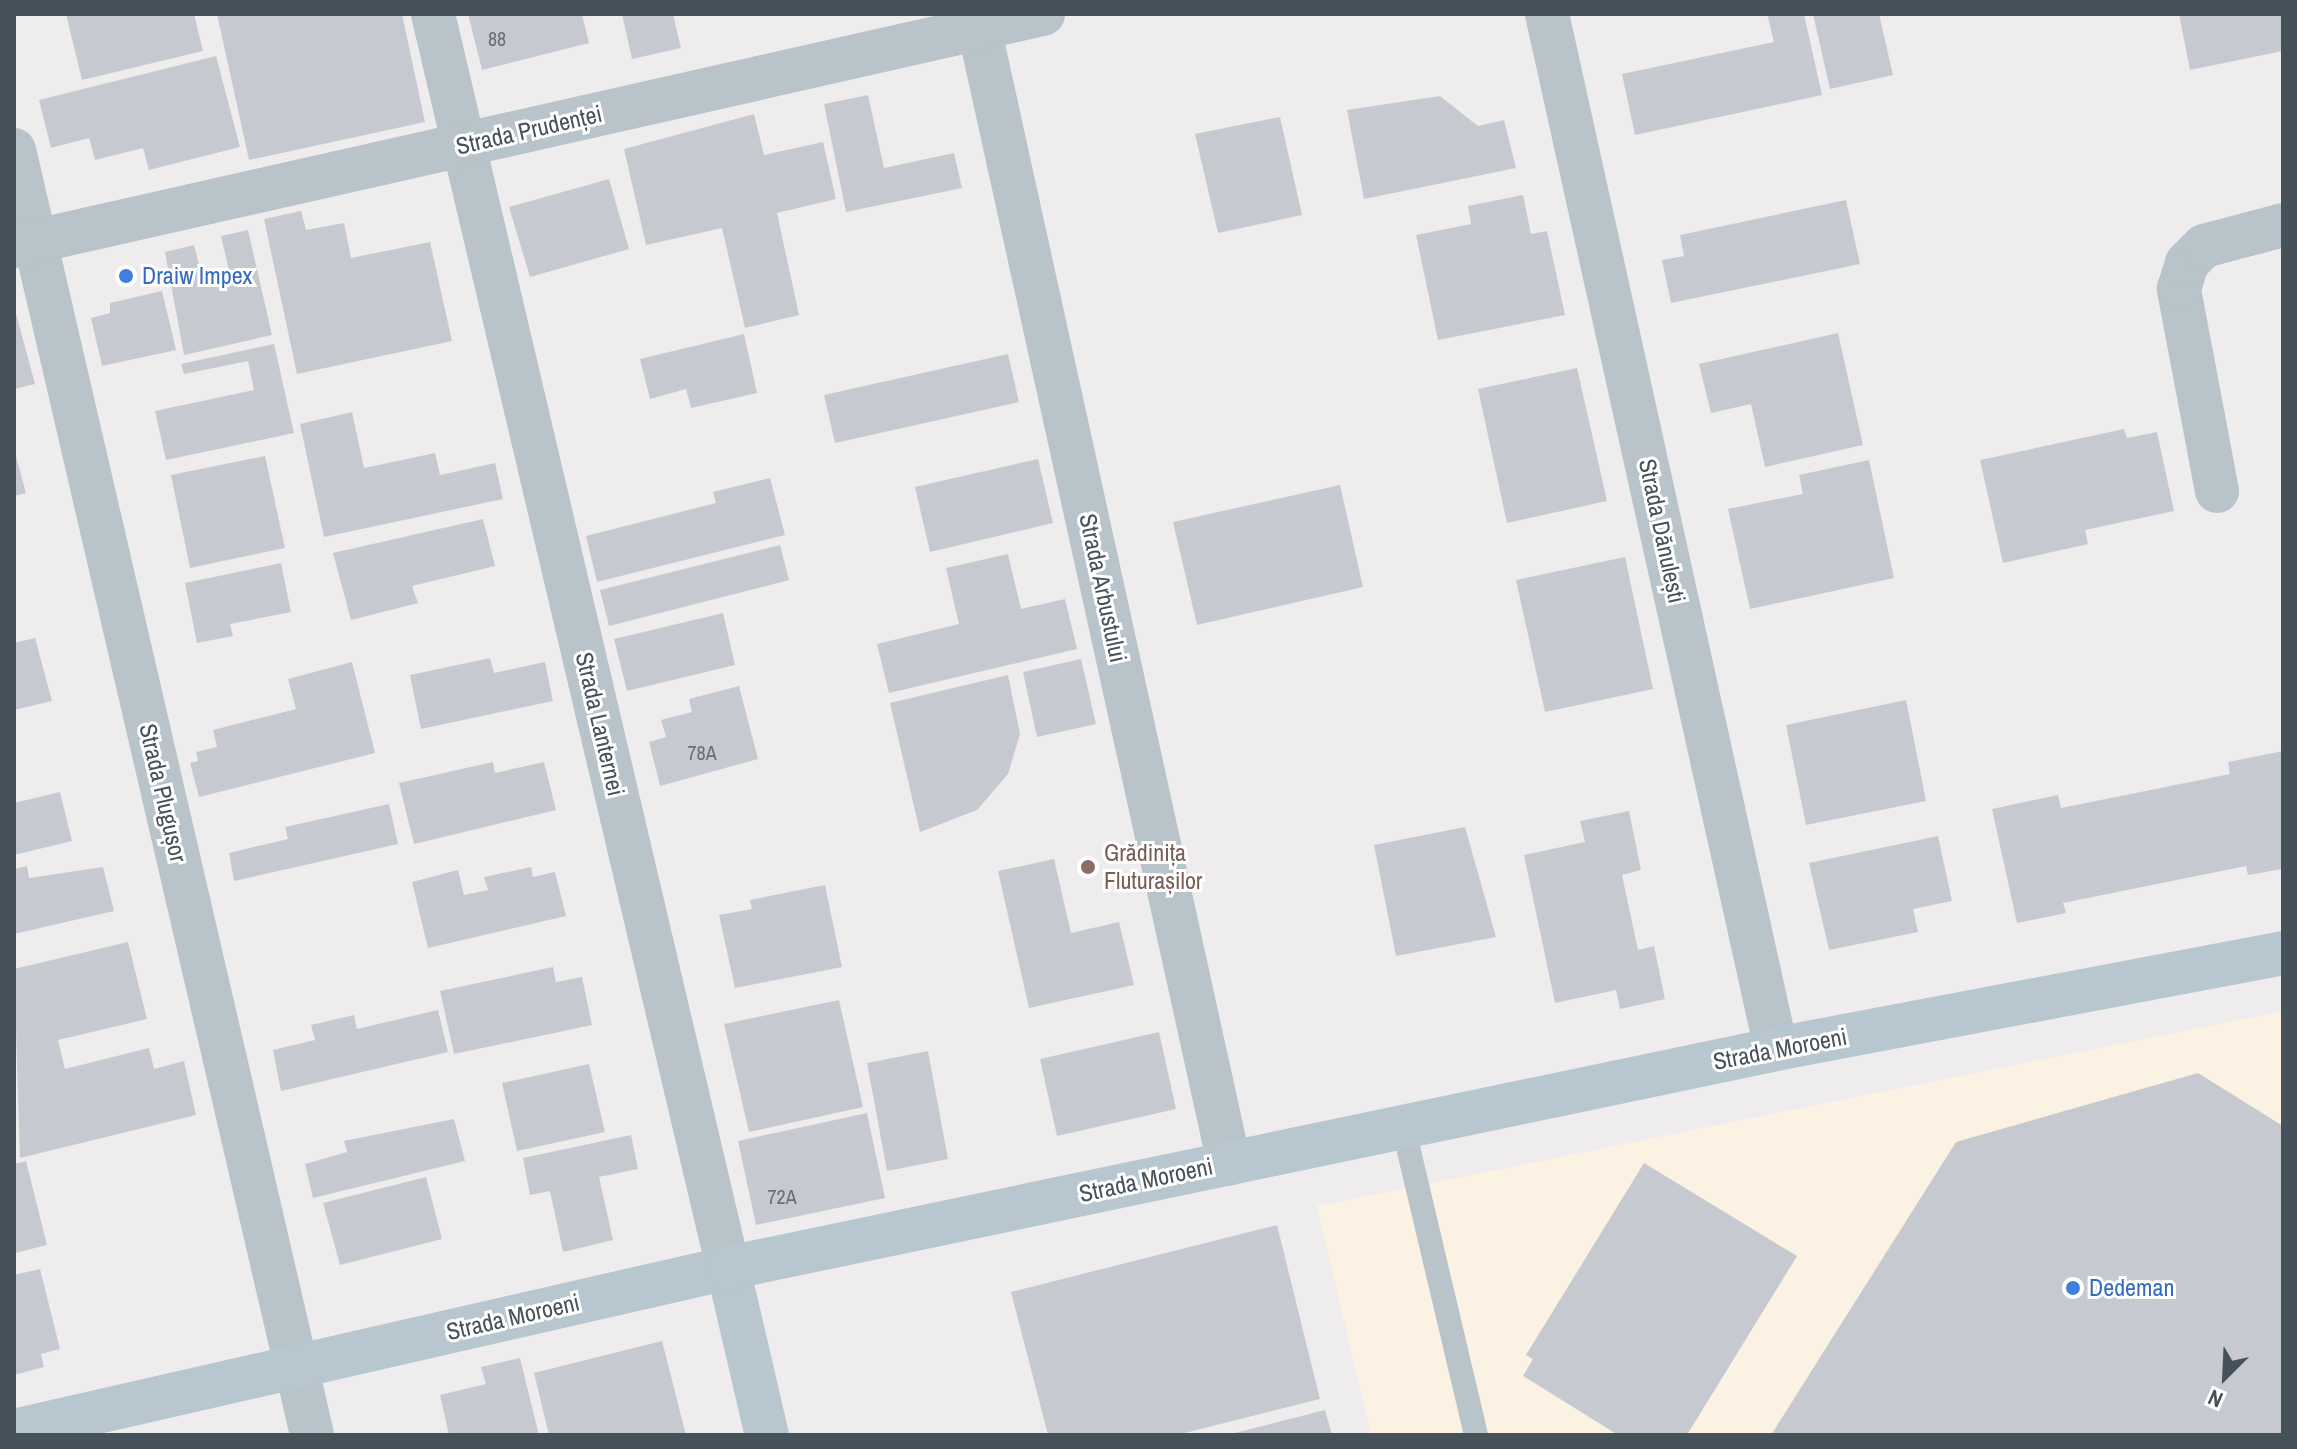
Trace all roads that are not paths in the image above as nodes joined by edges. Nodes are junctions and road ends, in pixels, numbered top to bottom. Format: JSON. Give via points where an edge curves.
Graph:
{"nodes":[{"id":1,"x":433,"y":14,"type":"edge"},
{"id":2,"x":1043,"y":14,"type":"edge"},
{"id":3,"x":1547,"y":14,"type":"edge"},
{"id":4,"x":978,"y":21,"type":"edge"},
{"id":5,"x":463,"y":145,"type":"junction"},
{"id":6,"x":14,"y":150,"type":"edge"},
{"id":7,"x":2283,"y":225,"type":"edge"},
{"id":8,"x":25,"y":244,"type":"edge"},
{"id":9,"x":2217,"y":491,"type":"dead end"},
{"id":10,"x":2283,"y":953,"type":"edge"},
{"id":11,"x":1776,"y":1049,"type":"junction"},
{"id":12,"x":1403,"y":1126,"type":"junction"},
{"id":13,"x":1229,"y":1163,"type":"junction"},
{"id":14,"x":728,"y":1268,"type":"junction"},
{"id":15,"x":296,"y":1367,"type":"junction"},
{"id":16,"x":14,"y":1431,"type":"edge"},
{"id":17,"x":312,"y":1435,"type":"edge"},
{"id":18,"x":767,"y":1435,"type":"edge"},
{"id":19,"x":1476,"y":1435,"type":"edge"}],
"edges":[{"from":1,"to":5,"type":"street","name":"Strada Lanternei"},
{"from":2,"to":4,"type":"street","name":"Strada Prudenței"},
{"from":3,"to":11,"type":"street","name":"Strada Dănulești"},
{"from":4,"to":5,"type":"street","name":"Strada Prudenței"},
{"from":4,"to":13,"type":"street","name":"Strada Arbustului"},
{"from":5,"to":8,"type":"street","name":"Strada Prudenței"},
{"from":5,"to":14,"type":"street","name":"Strada Lanternei"},
{"from":6,"to":8,"type":"street","name":"Strada Plugușor"},
{"from":7,"to":9,"type":"street","via":[[2204,246],[2187,263],[2179,289]]},
{"from":8,"to":15,"type":"street","name":"Strada Plugușor"},
{"from":10,"to":11,"type":"street","name":"Strada Moroeni"},
{"from":11,"to":12,"type":"street","name":"Strada Moroeni"},
{"from":12,"to":13,"type":"street","name":"Strada Moroeni"},
{"from":12,"to":19,"type":"lane"},
{"from":13,"to":14,"type":"street","name":"Strada Moroeni"},
{"from":14,"to":15,"type":"street","name":"Strada Moroeni"},
{"from":14,"to":18,"type":"street","name":"Strada Lanternei"},
{"from":15,"to":16,"type":"street","name":"Strada Moroeni"},
{"from":15,"to":17,"type":"street","name":"Strada Plugușor"}]}
